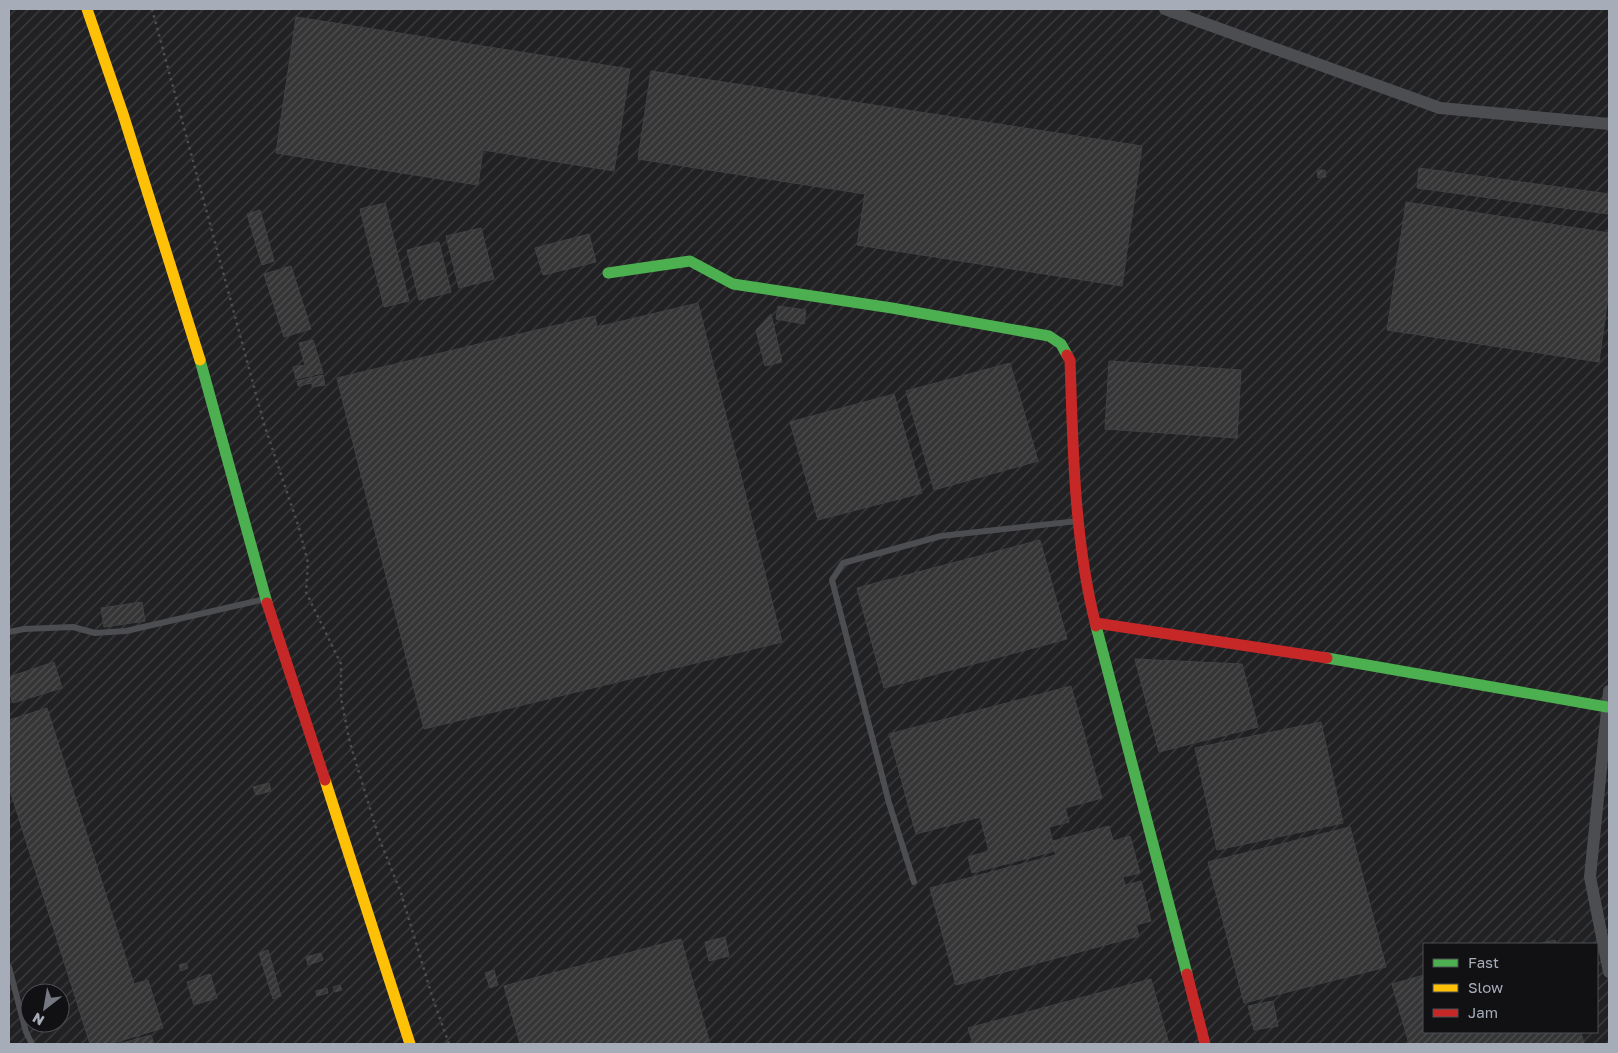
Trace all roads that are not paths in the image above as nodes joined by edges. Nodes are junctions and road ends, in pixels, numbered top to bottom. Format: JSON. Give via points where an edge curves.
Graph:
{"nodes":[{"id":1,"x":87,"y":9,"type":"edge"},
{"id":2,"x":1164,"y":9,"type":"edge"},
{"id":3,"x":1609,"y":124,"type":"edge"},
{"id":4,"x":608,"y":273,"type":"dead end"},
{"id":5,"x":1079,"y":521,"type":"junction"},
{"id":6,"x":266,"y":599,"type":"junction"},
{"id":7,"x":1096,"y":623,"type":"junction"},
{"id":8,"x":9,"y":632,"type":"edge"},
{"id":9,"x":1609,"y":690,"type":"edge"},
{"id":10,"x":1607,"y":707,"type":"junction"},
{"id":11,"x":1604,"y":801,"type":"edge"},
{"id":12,"x":914,"y":882,"type":"dead end"},
{"id":13,"x":9,"y":967,"type":"edge"},
{"id":14,"x":1609,"y":972,"type":"edge"},
{"id":15,"x":32,"y":1044,"type":"edge"},
{"id":16,"x":410,"y":1044,"type":"edge"},
{"id":17,"x":1205,"y":1044,"type":"edge"}],
"edges":[{"from":1,"to":6,"type":"street","via":[[197,352]]},
{"from":2,"to":3,"type":"street","via":[[1440,108]]},
{"from":4,"to":5,"type":"street","via":[[690,260],[733,284],[1050,336],[1061,344],[1070,360]]},
{"from":5,"to":7,"type":"street","via":[[1086,586]]},
{"from":5,"to":12,"type":"lane","via":[[941,536],[843,563],[832,580],[889,803]]},
{"from":6,"to":8,"type":"lane","via":[[126,631],[95,633],[72,627]]},
{"from":6,"to":16,"type":"street"},
{"from":7,"to":10,"type":"street","via":[[1375,665]]},
{"from":7,"to":17,"type":"street"},
{"from":9,"to":10,"type":"street"},
{"from":10,"to":11,"type":"street"},
{"from":11,"to":14,"type":"street","via":[[1590,878]]},
{"from":13,"to":15,"type":"lane"}]}
